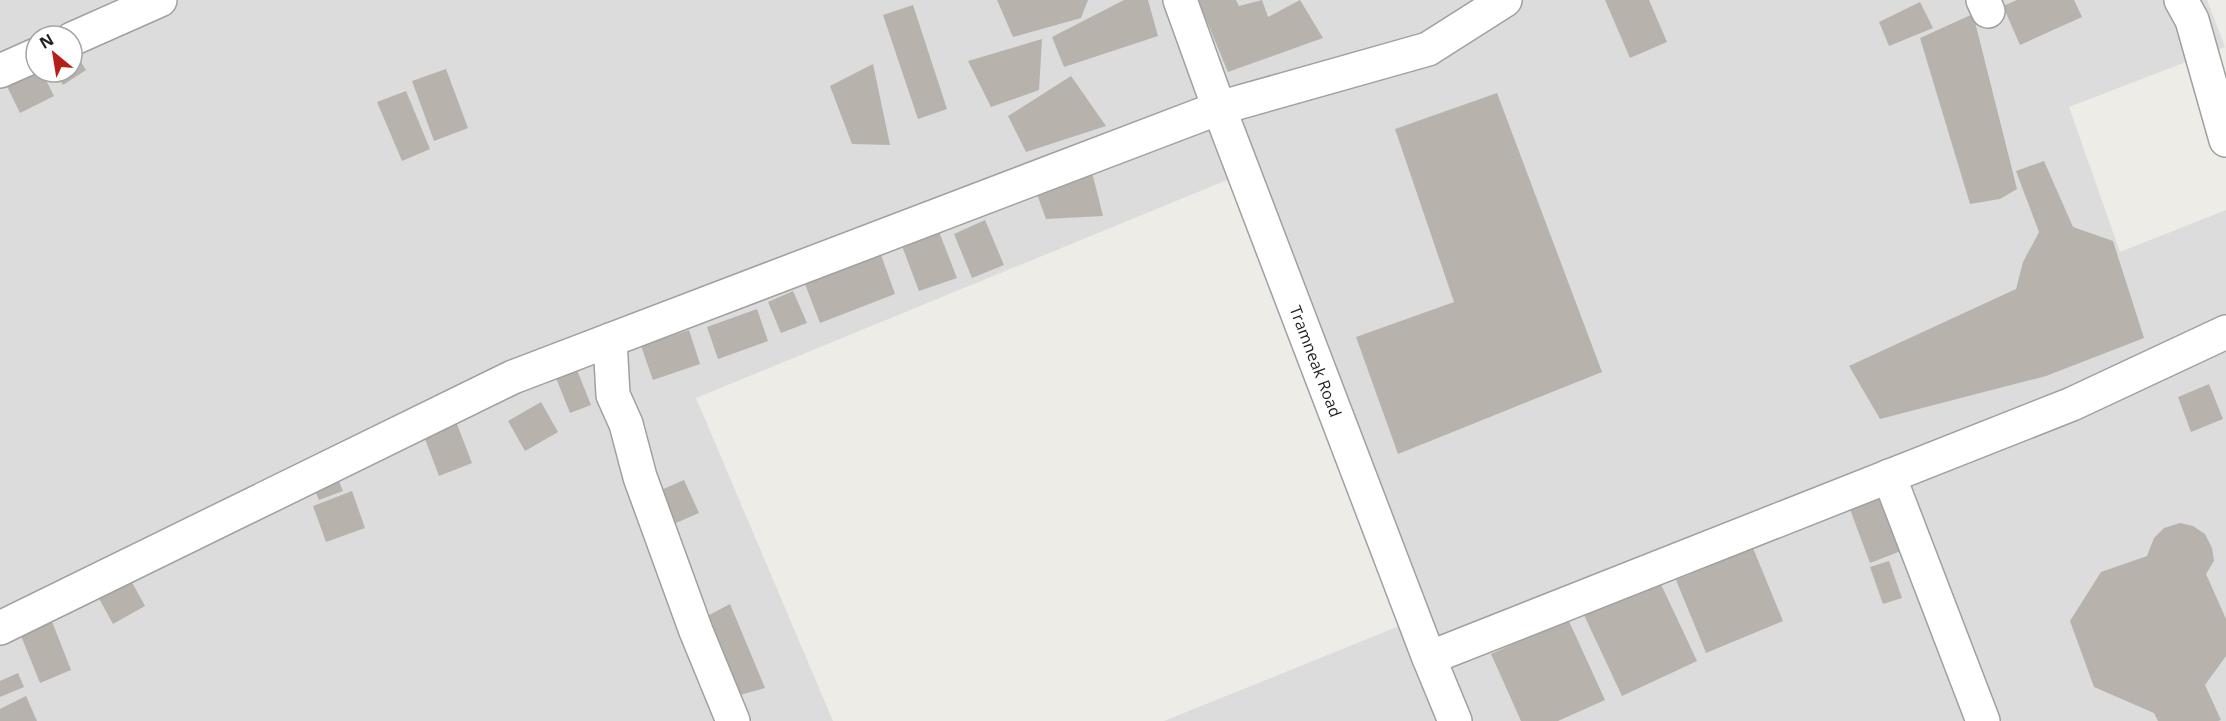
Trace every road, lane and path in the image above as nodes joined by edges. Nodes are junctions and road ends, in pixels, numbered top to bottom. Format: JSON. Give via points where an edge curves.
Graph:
{"nodes":[{"id":1,"x":160,"y":0,"type":"edge"},
{"id":2,"x":1180,"y":0,"type":"edge"},
{"id":3,"x":1505,"y":0,"type":"edge"},
{"id":4,"x":2181,"y":0,"type":"edge"},
{"id":5,"x":84,"y":34,"type":"edge"},
{"id":6,"x":24,"y":60,"type":"edge"},
{"id":7,"x":0,"y":71,"type":"edge"},
{"id":8,"x":1219,"y":108,"type":"junction"},
{"id":9,"x":2226,"y":140,"type":"edge"},
{"id":10,"x":2226,"y":332,"type":"edge"},
{"id":11,"x":610,"y":340,"type":"junction"},
{"id":12,"x":1889,"y":476,"type":"junction"},
{"id":13,"x":0,"y":628,"type":"edge"},
{"id":14,"x":1428,"y":658,"type":"junction"},
{"id":15,"x":733,"y":721,"type":"edge"},
{"id":16,"x":1455,"y":721,"type":"edge"},
{"id":17,"x":1983,"y":721,"type":"edge"}],
"edges":[{"from":1,"to":5,"type":"street"},
{"from":2,"to":8,"type":"street","name":"Tramneak Road"},
{"from":3,"to":8,"type":"street","via":[[1428,49]]},
{"from":4,"to":9,"type":"street","via":[[2192,20]]},
{"from":6,"to":7,"type":"street"},
{"from":8,"to":11,"type":"street"},
{"from":8,"to":14,"type":"street","name":"Tramneak Road"},
{"from":10,"to":12,"type":"street","via":[[2072,404]]},
{"from":11,"to":13,"type":"street","via":[[513,377]]},
{"from":11,"to":15,"type":"street","via":[[613,395],[671,566]]},
{"from":12,"to":14,"type":"street"},
{"from":12,"to":17,"type":"street"},
{"from":14,"to":16,"type":"street","name":"Tramneak Road"}]}
